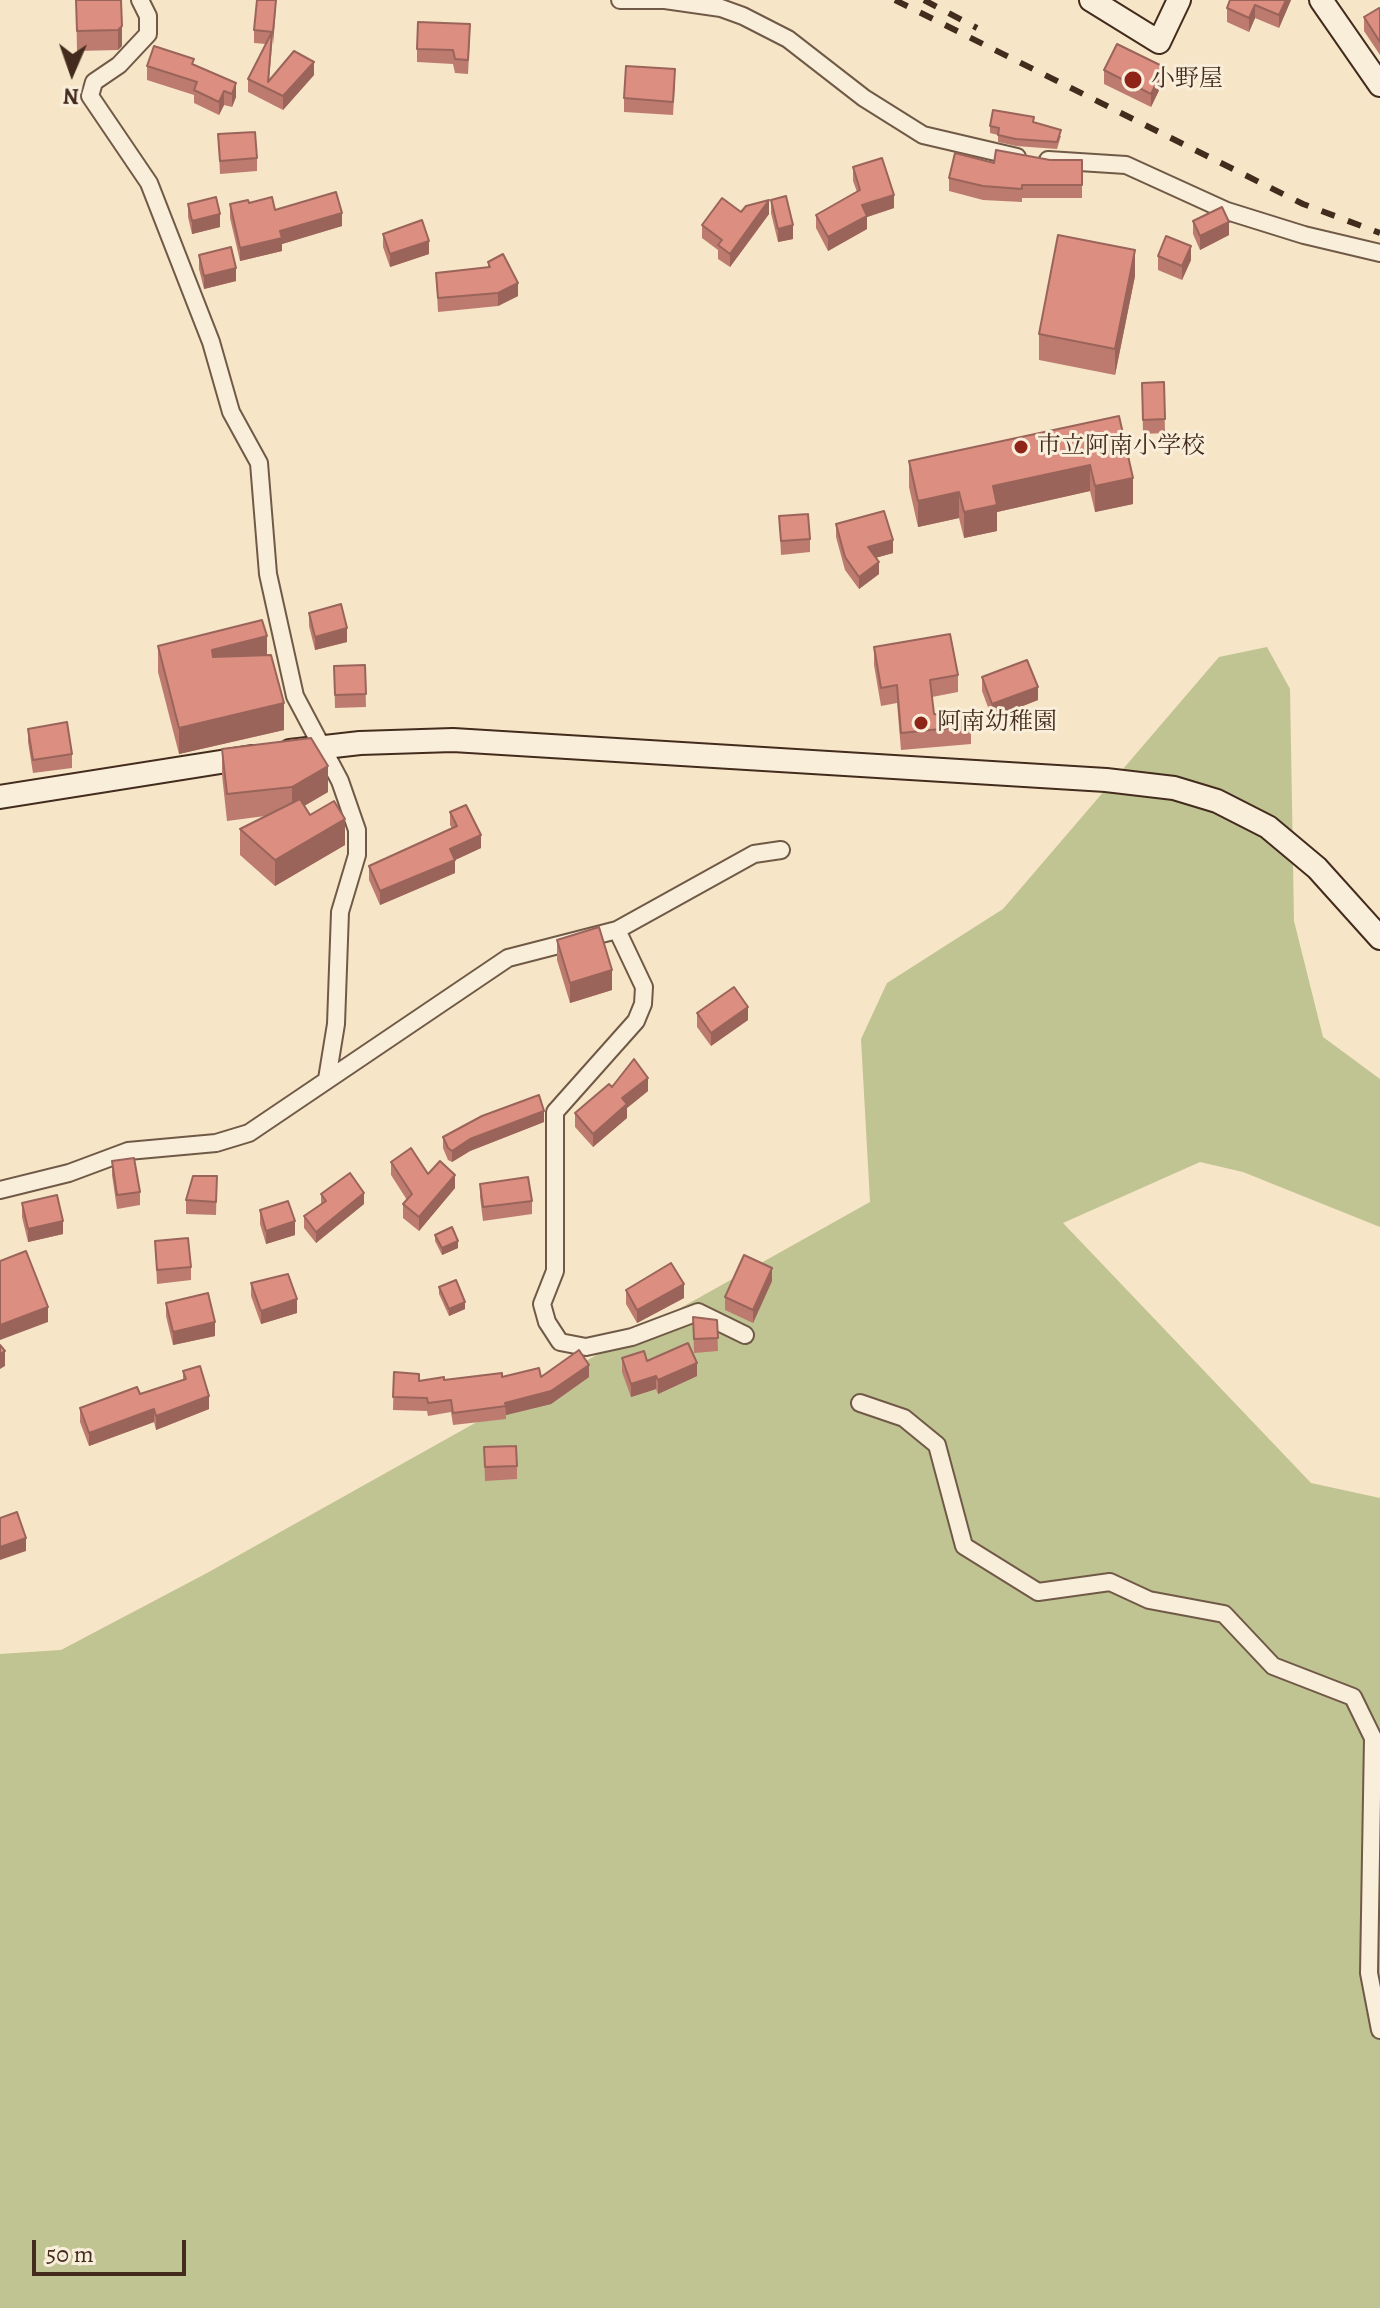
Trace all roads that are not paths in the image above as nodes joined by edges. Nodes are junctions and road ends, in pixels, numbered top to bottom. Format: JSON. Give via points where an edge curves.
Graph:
{"nodes":[{"id":1,"x":140,"y":0,"type":"edge"},
{"id":2,"x":620,"y":0,"type":"edge"},
{"id":3,"x":1091,"y":0,"type":"edge"},
{"id":4,"x":1179,"y":0,"type":"edge"},
{"id":5,"x":1321,"y":0,"type":"edge"},
{"id":6,"x":1380,"y":85,"type":"edge"},
{"id":7,"x":1380,"y":253,"type":"edge"},
{"id":8,"x":322,"y":746,"type":"junction"},
{"id":9,"x":0,"y":797,"type":"edge"},
{"id":10,"x":781,"y":850,"type":"dead end"},
{"id":11,"x":617,"y":930,"type":"junction"},
{"id":12,"x":1380,"y":938,"type":"edge"},
{"id":13,"x":327,"y":1079,"type":"junction"},
{"id":14,"x":0,"y":1190,"type":"edge"},
{"id":15,"x":745,"y":1335,"type":"dead end"},
{"id":16,"x":860,"y":1403,"type":"dead end"},
{"id":17,"x":1380,"y":2030,"type":"edge"}],
"edges":[{"from":1,"to":8,"type":"street","via":[[148,16],[148,34],[94,82],[90,96],[149,183],[211,342],[231,412],[259,463],[275,615],[295,696]]},
{"from":2,"to":7,"type":"street","via":[[712,7],[766,26],[923,135],[1014,157],[1126,165],[1227,211]]},
{"from":3,"to":4,"type":"street","via":[[1159,42]]},
{"from":5,"to":6,"type":"street"},
{"from":8,"to":9,"type":"street"},
{"from":8,"to":12,"type":"street","via":[[420,740],[540,744],[1174,788],[1217,801],[1268,827],[1317,868]]},
{"from":8,"to":13,"type":"street","via":[[340,781],[358,843],[340,912],[336,1024]]},
{"from":10,"to":11,"type":"street","via":[[754,854]]},
{"from":11,"to":13,"type":"street","via":[[508,958]]},
{"from":11,"to":15,"type":"street","via":[[644,987],[643,1004],[636,1021],[555,1112],[555,1271],[542,1304],[547,1322],[560,1342],[586,1347],[632,1337],[698,1312]]},
{"from":13,"to":14,"type":"street","via":[[268,1123],[231,1140],[128,1151]]},
{"from":16,"to":17,"type":"street","via":[[904,1418],[937,1445],[964,1546],[1038,1592],[1110,1582],[1149,1600],[1224,1614],[1273,1666],[1353,1697],[1373,1738],[1369,1973]]}]}
